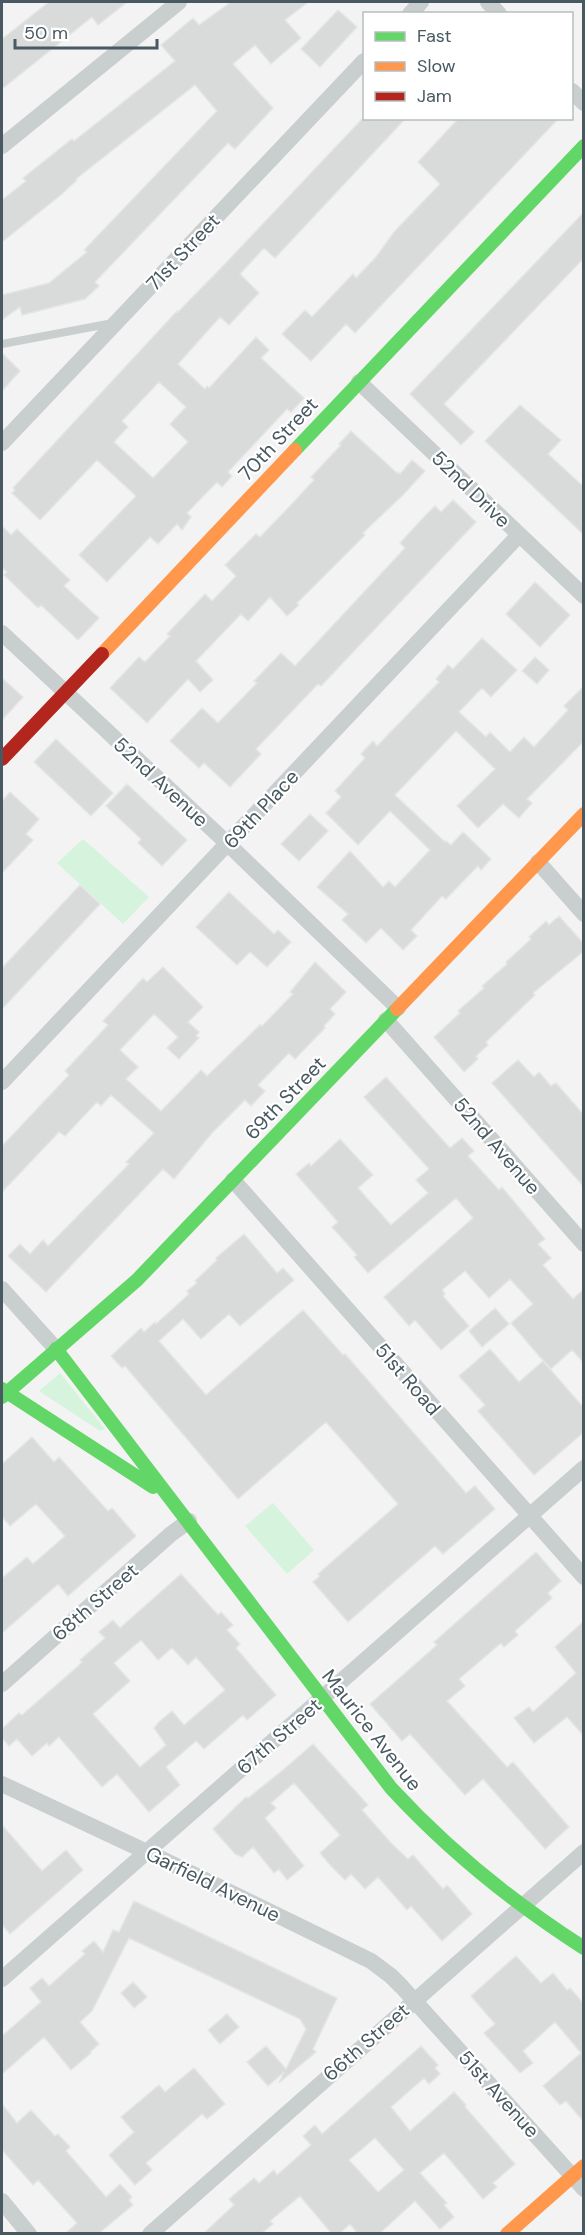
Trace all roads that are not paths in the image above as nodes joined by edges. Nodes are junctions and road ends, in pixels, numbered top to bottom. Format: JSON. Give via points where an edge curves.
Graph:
{"nodes":[{"id":1,"x":179,"y":2,"type":"edge"},
{"id":2,"x":363,"y":62,"type":"edge"},
{"id":3,"x":573,"y":92,"type":"edge"},
{"id":4,"x":584,"y":104,"type":"edge"},
{"id":5,"x":2,"y":146,"type":"edge"},
{"id":6,"x":584,"y":146,"type":"edge"},
{"id":7,"x":117,"y":322,"type":"junction"},
{"id":8,"x":2,"y":344,"type":"edge"},
{"id":9,"x":359,"y":381,"type":"junction"},
{"id":10,"x":2,"y":443,"type":"edge"},
{"id":11,"x":519,"y":535,"type":"junction"},
{"id":12,"x":584,"y":596,"type":"edge"},
{"id":13,"x":2,"y":633,"type":"edge"},
{"id":14,"x":65,"y":692,"type":"junction"},
{"id":15,"x":2,"y":759,"type":"edge"},
{"id":16,"x":584,"y":814,"type":"edge"},
{"id":17,"x":228,"y":844,"type":"junction"},
{"id":18,"x":538,"y":862,"type":"junction"},
{"id":19,"x":584,"y":914,"type":"edge"},
{"id":20,"x":398,"y":1008,"type":"junction"},
{"id":21,"x":386,"y":1020,"type":"junction"},
{"id":22,"x":2,"y":1082,"type":"edge"},
{"id":23,"x":232,"y":1180,"type":"junction"},
{"id":24,"x":584,"y":1244,"type":"edge"},
{"id":25,"x":2,"y":1289,"type":"edge"},
{"id":26,"x":56,"y":1349,"type":"junction"},
{"id":27,"x":3,"y":1392,"type":"edge"},
{"id":28,"x":584,"y":1468,"type":"edge"},
{"id":29,"x":169,"y":1497,"type":"junction"},
{"id":30,"x":529,"y":1516,"type":"junction"},
{"id":31,"x":189,"y":1521,"type":"junction"},
{"id":32,"x":584,"y":1577,"type":"edge"},
{"id":33,"x":2,"y":1684,"type":"edge"},
{"id":34,"x":322,"y":1698,"type":"junction"},
{"id":35,"x":2,"y":1784,"type":"edge"},
{"id":36,"x":147,"y":1852,"type":"junction"},
{"id":37,"x":584,"y":1852,"type":"edge"},
{"id":38,"x":521,"y":1907,"type":"junction"},
{"id":39,"x":584,"y":1948,"type":"edge"},
{"id":40,"x":2,"y":1980,"type":"edge"},
{"id":41,"x":414,"y":2000,"type":"junction"},
{"id":42,"x":578,"y":2171,"type":"edge"},
{"id":43,"x":584,"y":2189,"type":"edge"},
{"id":44,"x":2,"y":2201,"type":"edge"},
{"id":45,"x":29,"y":2234,"type":"edge"},
{"id":46,"x":150,"y":2234,"type":"edge"},
{"id":47,"x":507,"y":2234,"type":"edge"}],
"edges":[{"from":1,"to":5,"type":"street"},
{"from":2,"to":7,"type":"street","name":"71st Street"},
{"from":3,"to":4,"type":"street"},
{"from":6,"to":9,"type":"street","name":"70th Street"},
{"from":7,"to":8,"type":"lane"},
{"from":7,"to":10,"type":"street","name":"71st Street"},
{"from":9,"to":11,"type":"street","name":"52nd Drive"},
{"from":9,"to":14,"type":"street","name":"70th Street"},
{"from":11,"to":12,"type":"street","name":"52nd Drive"},
{"from":11,"to":17,"type":"street","name":"69th Place"},
{"from":13,"to":14,"type":"street","name":"52nd Avenue"},
{"from":14,"to":15,"type":"street","name":"70th Street"},
{"from":14,"to":17,"type":"street","name":"52nd Avenue"},
{"from":16,"to":18,"type":"street","name":"69th Street"},
{"from":17,"to":20,"type":"street","name":"52nd Avenue"},
{"from":17,"to":22,"type":"street","name":"69th Place"},
{"from":18,"to":19,"type":"street"},
{"from":18,"to":20,"type":"street","name":"69th Street"},
{"from":20,"to":21,"type":"street","name":"69th Street"},
{"from":21,"to":23,"type":"street","name":"69th Street"},
{"from":21,"to":24,"type":"street","name":"52nd Avenue"},
{"from":23,"to":26,"type":"street","name":"69th Street","via":[[137,1280]]},
{"from":23,"to":30,"type":"street","name":"51st Road"},
{"from":25,"to":26,"type":"street"},
{"from":26,"to":27,"type":"street","name":"69th Street"},
{"from":26,"to":29,"type":"street","name":"Maurice Avenue"},
{"from":27,"to":29,"type":"street","name":"Maurice Avenue"},
{"from":28,"to":30,"type":"street","name":"67th Street"},
{"from":29,"to":31,"type":"street","name":"Maurice Avenue"},
{"from":30,"to":32,"type":"street","name":"51st Road"},
{"from":30,"to":34,"type":"street","name":"67th Street"},
{"from":31,"to":33,"type":"street","name":"68th Street"},
{"from":31,"to":34,"type":"street","name":"Maurice Avenue"},
{"from":34,"to":36,"type":"street","name":"67th Street"},
{"from":34,"to":38,"type":"street","name":"Maurice Avenue","via":[[424,1824]]},
{"from":35,"to":36,"type":"street","name":"Garfield Avenue"},
{"from":36,"to":40,"type":"street","name":"67th Street"},
{"from":36,"to":41,"type":"street","name":"Garfield Avenue","via":[[370,1961]]},
{"from":37,"to":38,"type":"street","name":"66th Street"},
{"from":38,"to":39,"type":"street","name":"Maurice Avenue"},
{"from":38,"to":41,"type":"street","name":"66th Street"},
{"from":41,"to":42,"type":"street","name":"51st Avenue"},
{"from":41,"to":46,"type":"street","name":"66th Street"},
{"from":42,"to":43,"type":"street","name":"51st Avenue"},
{"from":42,"to":47,"type":"street"},
{"from":44,"to":45,"type":"street"}]}
